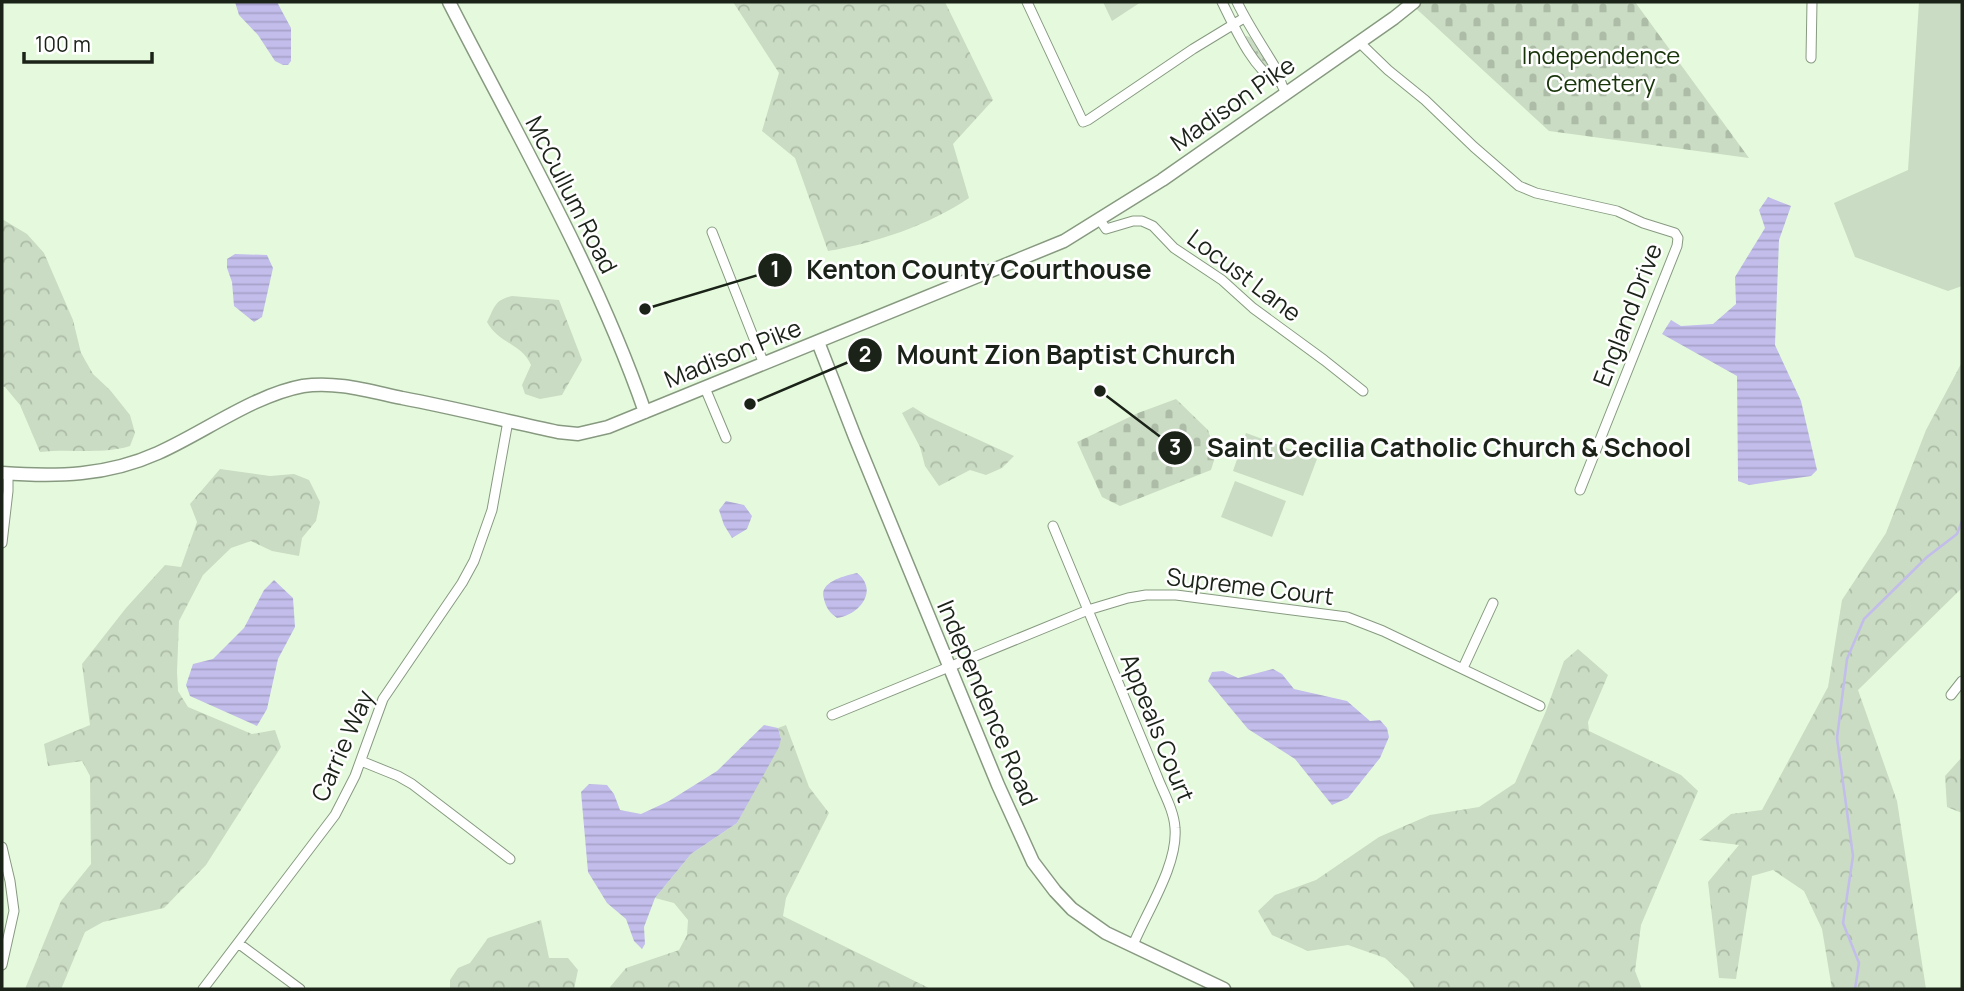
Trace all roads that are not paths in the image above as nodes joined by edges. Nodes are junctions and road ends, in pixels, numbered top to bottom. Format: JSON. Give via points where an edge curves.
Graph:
{"nodes":[{"id":1,"x":449,"y":2,"type":"edge"},
{"id":2,"x":1027,"y":2,"type":"edge"},
{"id":3,"x":1222,"y":2,"type":"edge"},
{"id":4,"x":1237,"y":2,"type":"edge"},
{"id":5,"x":1414,"y":2,"type":"edge"},
{"id":6,"x":1812,"y":2,"type":"edge"},
{"id":7,"x":1244,"y":18,"type":"junction"},
{"id":8,"x":1233,"y":25,"type":"junction"},
{"id":9,"x":1359,"y":42,"type":"junction"},
{"id":10,"x":1811,"y":58,"type":"dead end"},
{"id":11,"x":1283,"y":87,"type":"junction"},
{"id":12,"x":1100,"y":220,"type":"junction"},
{"id":13,"x":712,"y":232,"type":"dead end"},
{"id":14,"x":818,"y":342,"type":"junction"},
{"id":15,"x":764,"y":364,"type":"junction"},
{"id":16,"x":705,"y":388,"type":"junction"},
{"id":17,"x":1363,"y":391,"type":"dead end"},
{"id":18,"x":645,"y":412,"type":"junction"},
{"id":19,"x":508,"y":421,"type":"junction"},
{"id":20,"x":726,"y":438,"type":"dead end"},
{"id":21,"x":5,"y":473,"type":"edge"},
{"id":22,"x":1580,"y":490,"type":"dead end"},
{"id":23,"x":1053,"y":526,"type":"dead end"},
{"id":24,"x":2,"y":543,"type":"edge"},
{"id":25,"x":1493,"y":603,"type":"dead end"},
{"id":26,"x":1088,"y":611,"type":"junction"},
{"id":27,"x":950,"y":668,"type":"junction"},
{"id":28,"x":1463,"y":668,"type":"junction"},
{"id":29,"x":1962,"y":681,"type":"edge"},
{"id":30,"x":1951,"y":695,"type":"dead end"},
{"id":31,"x":1540,"y":706,"type":"dead end"},
{"id":32,"x":832,"y":715,"type":"dead end"},
{"id":33,"x":360,"y":761,"type":"junction"},
{"id":34,"x":2,"y":847,"type":"edge"},
{"id":35,"x":510,"y":859,"type":"dead end"},
{"id":36,"x":238,"y":943,"type":"junction"},
{"id":37,"x":1133,"y":945,"type":"junction"},
{"id":38,"x":2,"y":965,"type":"edge"},
{"id":39,"x":203,"y":989,"type":"edge"},
{"id":40,"x":300,"y":989,"type":"edge"},
{"id":41,"x":1224,"y":989,"type":"edge"}],
"edges":[{"from":1,"to":18,"type":"main road","name":"McCullum Road","via":[[579,251]]},
{"from":2,"to":8,"type":"street","via":[[1083,122]]},
{"from":3,"to":8,"type":"street"},
{"from":4,"to":7,"type":"street"},
{"from":5,"to":9,"type":"main road","name":"Madison Pike"},
{"from":6,"to":10,"type":"street"},
{"from":7,"to":8,"type":"street"},
{"from":7,"to":11,"type":"street"},
{"from":8,"to":11,"type":"street","via":[[1269,79]]},
{"from":9,"to":11,"type":"main road","name":"Madison Pike"},
{"from":9,"to":22,"type":"street","name":"England Drive","via":[[1519,186],[1617,211],[1678,238]]},
{"from":11,"to":12,"type":"main road","name":"Madison Pike","via":[[1162,180]]},
{"from":12,"to":14,"type":"main road","name":"Madison Pike","via":[[1034,255]]},
{"from":12,"to":17,"type":"street","name":"Locust Lane","via":[[1106,229],[1133,221],[1153,226],[1174,248]]},
{"from":13,"to":15,"type":"street"},
{"from":14,"to":15,"type":"main road","name":"Madison Pike"},
{"from":14,"to":27,"type":"main road","name":"Independence Road"},
{"from":15,"to":16,"type":"main road","name":"Madison Pike"},
{"from":16,"to":18,"type":"main road","name":"Madison Pike"},
{"from":16,"to":20,"type":"street"},
{"from":18,"to":19,"type":"main road","name":"Madison Pike","via":[[578,434]]},
{"from":19,"to":21,"type":"main road","name":"Madison Pike","via":[[325,384],[278,393],[157,453],[112,470],[74,475]]},
{"from":19,"to":33,"type":"street","name":"Carrie Way","via":[[492,510],[474,561],[383,699]]},
{"from":21,"to":24,"type":"street","via":[[8,491]]},
{"from":23,"to":26,"type":"street","name":"Appeals Court"},
{"from":25,"to":28,"type":"street"},
{"from":26,"to":27,"type":"street","name":"Supreme Court"},
{"from":26,"to":28,"type":"street","name":"Supreme Court","via":[[1146,594],[1347,617]]},
{"from":26,"to":37,"type":"street","name":"Appeals Court","via":[[1175,828],[1173,853]]},
{"from":27,"to":32,"type":"street","name":"Supreme Court"},
{"from":27,"to":37,"type":"main road","name":"Independence Road","via":[[1024,845],[1042,874],[1072,909]]},
{"from":28,"to":31,"type":"street","name":"Supreme Court"},
{"from":29,"to":30,"type":"street"},
{"from":33,"to":35,"type":"street","via":[[412,784]]},
{"from":33,"to":36,"type":"street","name":"Carrie Way","via":[[335,815]]},
{"from":34,"to":38,"type":"street","via":[[14,911]]},
{"from":36,"to":39,"type":"street","name":"Carrie Way"},
{"from":36,"to":40,"type":"street"},
{"from":37,"to":41,"type":"main road","name":"Independence Road"}]}
